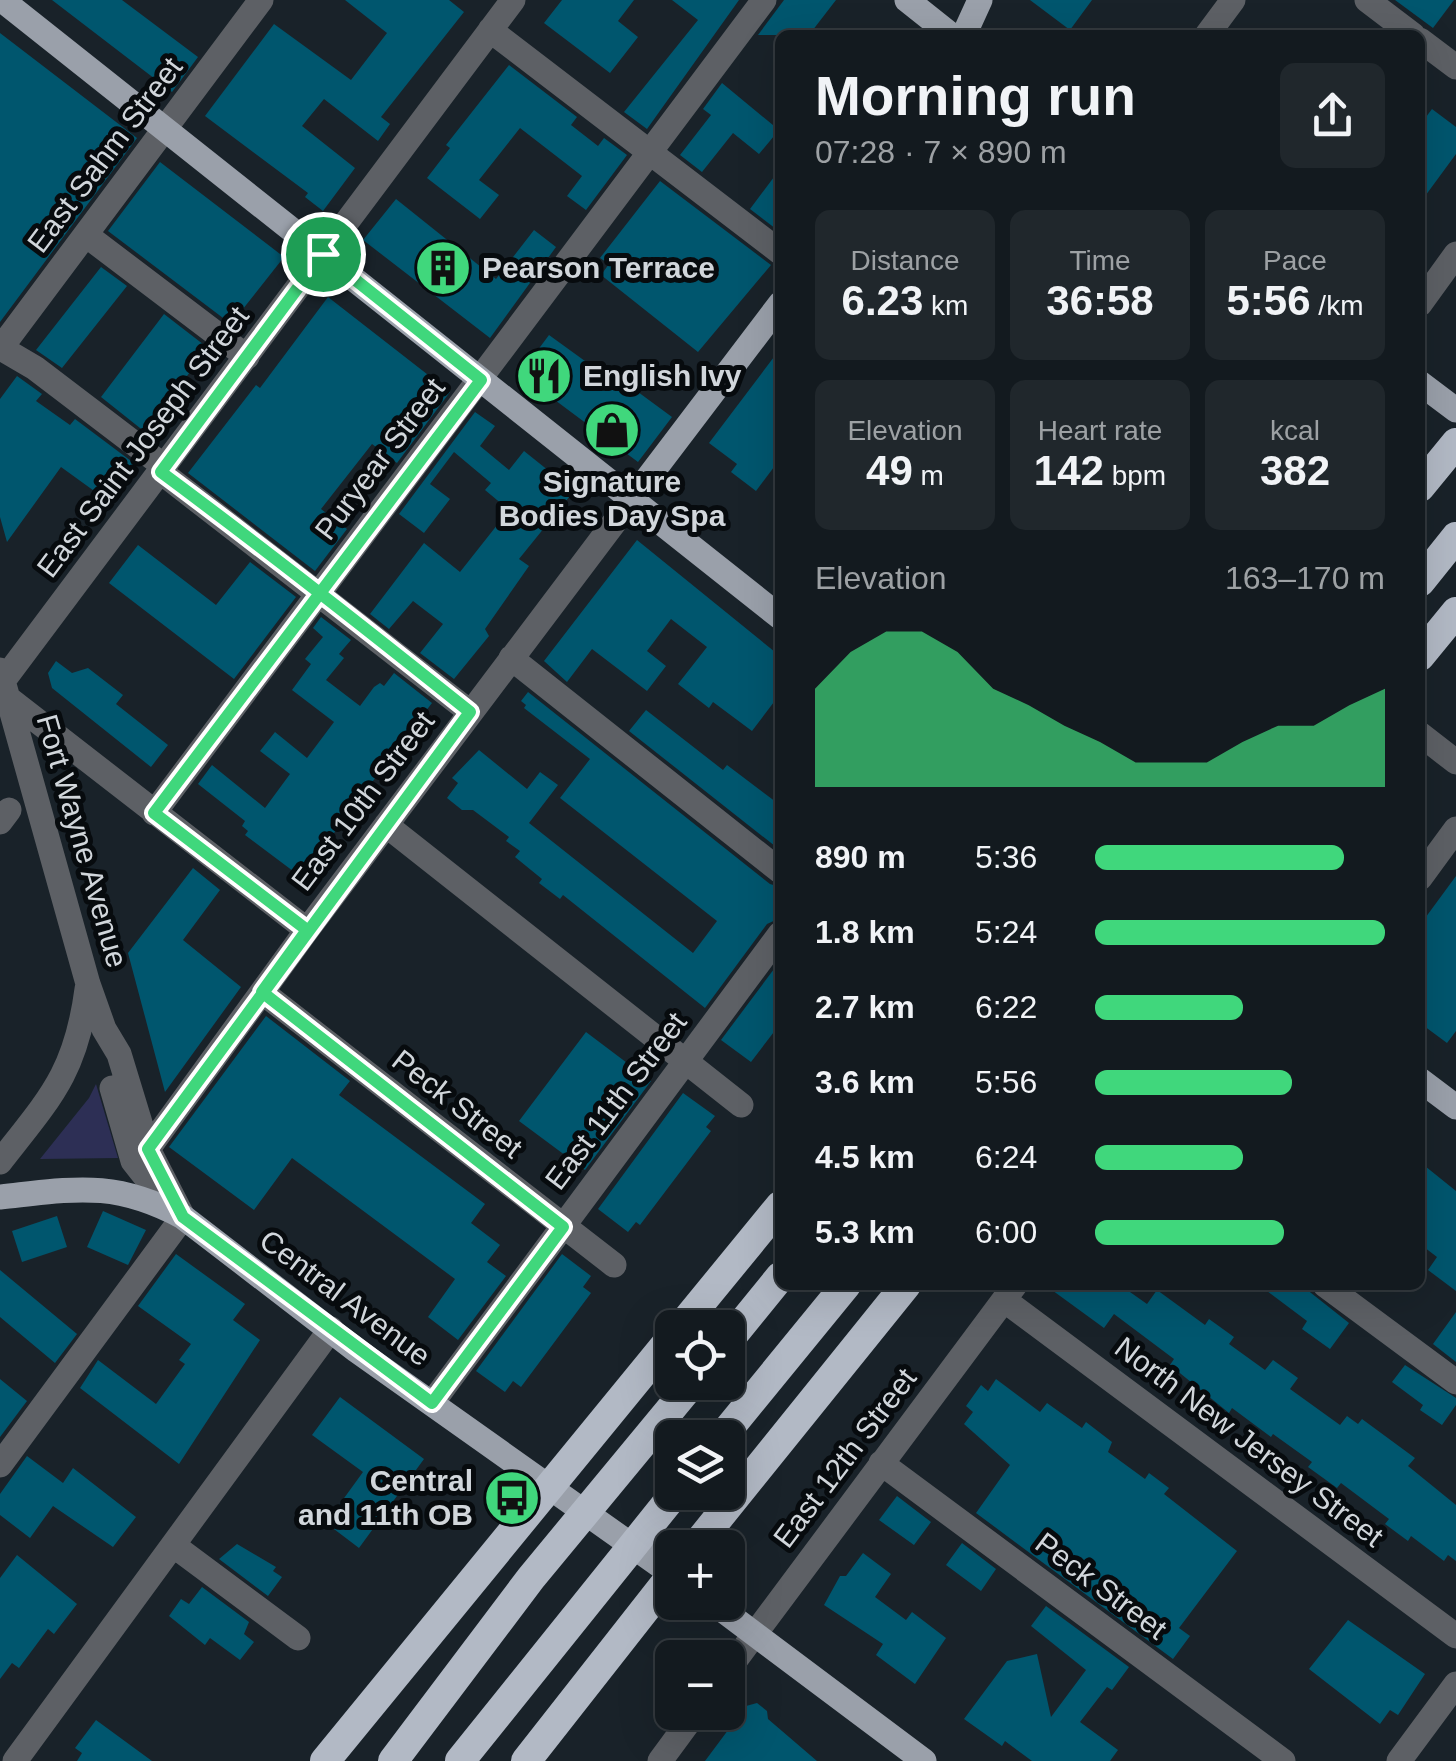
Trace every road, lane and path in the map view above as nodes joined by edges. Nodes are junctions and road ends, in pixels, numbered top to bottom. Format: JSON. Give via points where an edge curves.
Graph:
{"nodes":[{"id":1,"x":2,"y":0,"type":"edge"},
{"id":2,"x":261,"y":0,"type":"edge"},
{"id":3,"x":513,"y":0,"type":"edge"},
{"id":4,"x":764,"y":0,"type":"edge"},
{"id":5,"x":906,"y":0,"type":"edge"},
{"id":6,"x":980,"y":0,"type":"edge"},
{"id":7,"x":1234,"y":0,"type":"edge"},
{"id":8,"x":1367,"y":0,"type":"edge"},
{"id":9,"x":490,"y":30,"type":"junction"},
{"id":10,"x":945,"y":30,"type":"edge"},
{"id":11,"x":966,"y":30,"type":"edge"},
{"id":12,"x":1211,"y":30,"type":"edge"},
{"id":13,"x":1406,"y":30,"type":"edge"},
{"id":14,"x":1425,"y":44,"type":"edge"},
{"id":15,"x":1456,"y":68,"type":"edge"},
{"id":16,"x":166,"y":129,"type":"junction"},
{"id":17,"x":649,"y":152,"type":"junction"},
{"id":18,"x":86,"y":235,"type":"junction"},
{"id":19,"x":775,"y":248,"type":"edge"},
{"id":20,"x":323,"y":254,"type":"junction"},
{"id":21,"x":1456,"y":254,"type":"edge"},
{"id":22,"x":1425,"y":297,"type":"edge"},
{"id":23,"x":775,"y":311,"type":"edge"},
{"id":24,"x":0,"y":349,"type":"edge"},
{"id":25,"x":247,"y":357,"type":"junction"},
{"id":26,"x":481,"y":380,"type":"junction"},
{"id":27,"x":1425,"y":387,"type":"edge"},
{"id":28,"x":1456,"y":410,"type":"edge"},
{"id":29,"x":1456,"y":443,"type":"edge"},
{"id":30,"x":163,"y":470,"type":"junction"},
{"id":31,"x":1425,"y":481,"type":"edge"},
{"id":32,"x":632,"y":499,"type":"junction"},
{"id":33,"x":1456,"y":537,"type":"edge"},
{"id":34,"x":1425,"y":576,"type":"edge"},
{"id":35,"x":319,"y":593,"type":"junction"},
{"id":36,"x":775,"y":606,"type":"edge"},
{"id":37,"x":1456,"y":612,"type":"edge"},
{"id":38,"x":1425,"y":650,"type":"edge"},
{"id":39,"x":511,"y":658,"type":"junction"},
{"id":40,"x":4,"y":683,"type":"edge"},
{"id":41,"x":470,"y":712,"type":"junction"},
{"id":42,"x":1425,"y":738,"type":"edge"},
{"id":43,"x":1456,"y":762,"type":"edge"},
{"id":44,"x":154,"y":813,"type":"junction"},
{"id":45,"x":386,"y":825,"type":"junction"},
{"id":46,"x":1456,"y":829,"type":"edge"},
{"id":47,"x":775,"y":866,"type":"edge"},
{"id":48,"x":1425,"y":871,"type":"edge"},
{"id":49,"x":307,"y":930,"type":"junction"},
{"id":50,"x":775,"y":941,"type":"edge"},
{"id":51,"x":88,"y":984,"type":"junction"},
{"id":52,"x":262,"y":992,"type":"junction"},
{"id":53,"x":104,"y":1029,"type":"junction"},
{"id":54,"x":684,"y":1062,"type":"junction"},
{"id":55,"x":1425,"y":1084,"type":"edge"},
{"id":56,"x":741,"y":1105,"type":"dead end"},
{"id":57,"x":1456,"y":1107,"type":"edge"},
{"id":58,"x":148,"y":1149,"type":"junction"},
{"id":59,"x":0,"y":1162,"type":"edge"},
{"id":60,"x":0,"y":1198,"type":"edge"},
{"id":61,"x":775,"y":1212,"type":"edge"},
{"id":62,"x":183,"y":1217,"type":"junction"},
{"id":63,"x":563,"y":1227,"type":"junction"},
{"id":64,"x":614,"y":1266,"type":"dead end"},
{"id":65,"x":775,"y":1283,"type":"edge"},
{"id":66,"x":842,"y":1290,"type":"edge"},
{"id":67,"x":902,"y":1290,"type":"edge"},
{"id":68,"x":1333,"y":1290,"type":"edge"},
{"id":69,"x":1010,"y":1292,"type":"edge"},
{"id":70,"x":695,"y":1310,"type":"edge"},
{"id":71,"x":745,"y":1320,"type":"edge"},
{"id":72,"x":331,"y":1328,"type":"junction"},
{"id":73,"x":655,"y":1358,"type":"edge"},
{"id":74,"x":1456,"y":1382,"type":"edge"},
{"id":75,"x":679,"y":1400,"type":"edge"},
{"id":76,"x":432,"y":1403,"type":"junction"},
{"id":77,"x":736,"y":1420,"type":"edge"},
{"id":78,"x":881,"y":1463,"type":"junction"},
{"id":79,"x":0,"y":1464,"type":"edge"},
{"id":80,"x":662,"y":1510,"type":"edge"},
{"id":81,"x":708,"y":1530,"type":"edge"},
{"id":82,"x":172,"y":1545,"type":"junction"},
{"id":83,"x":655,"y":1562,"type":"edge"},
{"id":84,"x":655,"y":1596,"type":"edge"},
{"id":85,"x":736,"y":1620,"type":"edge"},
{"id":86,"x":754,"y":1634,"type":"junction"},
{"id":87,"x":1456,"y":1636,"type":"edge"},
{"id":88,"x":298,"y":1638,"type":"dead end"},
{"id":89,"x":745,"y":1646,"type":"edge"},
{"id":90,"x":1456,"y":1684,"type":"edge"},
{"id":91,"x":436,"y":1698,"type":"junction"},
{"id":92,"x":683,"y":1730,"type":"edge"},
{"id":93,"x":15,"y":1761,"type":"edge"},
{"id":94,"x":325,"y":1761,"type":"edge"},
{"id":95,"x":380,"y":1761,"type":"edge"},
{"id":96,"x":393,"y":1761,"type":"edge"},
{"id":97,"x":460,"y":1761,"type":"edge"},
{"id":98,"x":526,"y":1761,"type":"edge"},
{"id":99,"x":660,"y":1761,"type":"edge"},
{"id":100,"x":924,"y":1761,"type":"edge"},
{"id":101,"x":1283,"y":1761,"type":"edge"},
{"id":102,"x":1399,"y":1761,"type":"edge"}],
"edges":[{"from":1,"to":16,"type":"main road"},
{"from":2,"to":16,"type":"street","name":"East Sahm Street"},
{"from":3,"to":9,"type":"street","name":"East Saint Joseph Street"},
{"from":4,"to":17,"type":"street","name":"Puryear Street"},
{"from":5,"to":10,"type":"main road"},
{"from":6,"to":11,"type":"main road"},
{"from":7,"to":12,"type":"street"},
{"from":8,"to":13,"type":"street"},
{"from":9,"to":17,"type":"street"},
{"from":9,"to":20,"type":"street","name":"East Saint Joseph Street"},
{"from":14,"to":15,"type":"street"},
{"from":16,"to":18,"type":"street","name":"East Sahm Street"},
{"from":16,"to":20,"type":"main road"},
{"from":17,"to":19,"type":"street"},
{"from":17,"to":26,"type":"street","name":"Puryear Street"},
{"from":18,"to":24,"type":"street","name":"East Sahm Street"},
{"from":18,"to":25,"type":"street"},
{"from":20,"to":25,"type":"street","name":"East Saint Joseph Street"},
{"from":20,"to":26,"type":"main road"},
{"from":21,"to":22,"type":"street"},
{"from":23,"to":32,"type":"main road","name":"East 10th Street"},
{"from":24,"to":30,"type":"street","via":[[34,368]]},
{"from":25,"to":30,"type":"street","name":"East Saint Joseph Street"},
{"from":26,"to":32,"type":"main road"},
{"from":26,"to":35,"type":"street","name":"Puryear Street"},
{"from":27,"to":28,"type":"main road"},
{"from":29,"to":31,"type":"highway"},
{"from":30,"to":35,"type":"street"},
{"from":30,"to":40,"type":"street","name":"East Saint Joseph Street"},
{"from":32,"to":36,"type":"main road"},
{"from":32,"to":39,"type":"street","name":"East 10th Street"},
{"from":33,"to":34,"type":"highway"},
{"from":35,"to":41,"type":"street"},
{"from":35,"to":44,"type":"street","name":"Puryear Street"},
{"from":37,"to":38,"type":"highway"},
{"from":39,"to":41,"type":"street","name":"East 10th Street"},
{"from":39,"to":47,"type":"street"},
{"from":40,"to":44,"type":"street"},
{"from":40,"to":51,"type":"street","name":"Fort Wayne Avenue"},
{"from":41,"to":45,"type":"street","name":"East 10th Street"},
{"from":42,"to":43,"type":"street"},
{"from":44,"to":49,"type":"street"},
{"from":45,"to":49,"type":"street","name":"East 10th Street"},
{"from":45,"to":54,"type":"street"},
{"from":46,"to":48,"type":"street"},
{"from":49,"to":52,"type":"street","name":"East 10th Street"},
{"from":50,"to":54,"type":"street","name":"East 11th Street"},
{"from":51,"to":53,"type":"street","name":"Fort Wayne Avenue"},
{"from":51,"to":59,"type":"street","via":[[73,1060]]},
{"from":52,"to":58,"type":"street","name":"East 10th Street"},
{"from":52,"to":63,"type":"street","name":"Peck Street"},
{"from":53,"to":58,"type":"street","name":"Fort Wayne Avenue","via":[[119,1054]]},
{"from":53,"to":62,"type":"street","name":"Fort Wayne Avenue","via":[[102,1054],[132,1161],[156,1195]]},
{"from":54,"to":56,"type":"street"},
{"from":54,"to":63,"type":"street","name":"East 11th Street"},
{"from":55,"to":57,"type":"main road"},
{"from":58,"to":62,"type":"street","name":"Fort Wayne Avenue"},
{"from":60,"to":62,"type":"main road","name":"Central Avenue","via":[[118,1190]]},
{"from":61,"to":70,"type":"highway"},
{"from":62,"to":72,"type":"main road","name":"Central Avenue"},
{"from":62,"to":79,"type":"street"},
{"from":63,"to":64,"type":"street","name":"Peck Street"},
{"from":63,"to":76,"type":"street","name":"East 11th Street"},
{"from":65,"to":71,"type":"highway"},
{"from":66,"to":77,"type":"highway"},
{"from":67,"to":81,"type":"highway"},
{"from":68,"to":74,"type":"street"},
{"from":69,"to":78,"type":"street","name":"East 12th Street"},
{"from":69,"to":87,"type":"street","name":"North New Jersey Street"},
{"from":72,"to":76,"type":"main road","name":"Central Avenue"},
{"from":72,"to":82,"type":"street"},
{"from":73,"to":94,"type":"highway"},
{"from":75,"to":91,"type":"highway"},
{"from":76,"to":83,"type":"main road","name":"Central Avenue"},
{"from":78,"to":86,"type":"street","name":"East 12th Street"},
{"from":78,"to":101,"type":"street","name":"Peck Street"},
{"from":80,"to":97,"type":"highway"},
{"from":82,"to":88,"type":"street"},
{"from":82,"to":93,"type":"street"},
{"from":84,"to":98,"type":"highway"},
{"from":85,"to":86,"type":"main road"},
{"from":86,"to":89,"type":"street","name":"East 12th Street"},
{"from":86,"to":100,"type":"main road"},
{"from":90,"to":102,"type":"street"},
{"from":91,"to":95,"type":"highway"},
{"from":91,"to":96,"type":"highway"},
{"from":92,"to":99,"type":"street"}]}
